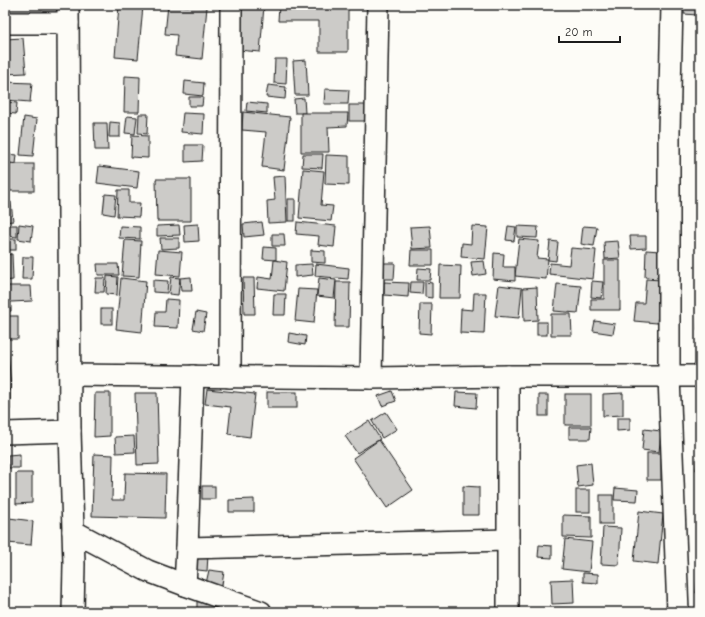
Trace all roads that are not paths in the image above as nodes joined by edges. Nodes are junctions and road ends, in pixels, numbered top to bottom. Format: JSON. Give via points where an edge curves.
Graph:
{"nodes":[{"id":1,"x":231,"y":5,"type":"edge"},
{"id":2,"x":378,"y":5,"type":"edge"},
{"id":3,"x":672,"y":5,"type":"edge"},
{"id":4,"x":68,"y":14,"type":"edge"},
{"id":5,"x":5,"y":23,"type":"edge"},
{"id":6,"x":70,"y":375,"type":"junction"},
{"id":7,"x":193,"y":376,"type":"junction"},
{"id":8,"x":508,"y":376,"type":"junction"},
{"id":9,"x":669,"y":376,"type":"junction"},
{"id":10,"x":700,"y":376,"type":"edge"},
{"id":11,"x":230,"y":377,"type":"junction"},
{"id":12,"x":371,"y":378,"type":"junction"},
{"id":13,"x":5,"y":432,"type":"edge"},
{"id":14,"x":70,"y":432,"type":"junction"},
{"id":15,"x":73,"y":531,"type":"junction"},
{"id":16,"x":508,"y":540,"type":"junction"},
{"id":17,"x":187,"y":548,"type":"junction"},
{"id":18,"x":185,"y":586,"type":"junction"},
{"id":19,"x":255,"y":611,"type":"edge"},
{"id":20,"x":73,"y":612,"type":"edge"},
{"id":21,"x":508,"y":612,"type":"edge"},
{"id":22,"x":678,"y":612,"type":"edge"}],
"edges":[{"from":1,"to":11,"type":"street"},
{"from":2,"to":12,"type":"street"},
{"from":3,"to":9,"type":"street"},
{"from":4,"to":5,"type":"street"},
{"from":4,"to":6,"type":"street"},
{"from":6,"to":7,"type":"street"},
{"from":6,"to":14,"type":"street"},
{"from":7,"to":11,"type":"street"},
{"from":7,"to":17,"type":"street"},
{"from":8,"to":9,"type":"street"},
{"from":8,"to":12,"type":"street"},
{"from":8,"to":16,"type":"street"},
{"from":9,"to":10,"type":"street"},
{"from":9,"to":22,"type":"street"},
{"from":11,"to":12,"type":"street"},
{"from":13,"to":14,"type":"street"},
{"from":14,"to":15,"type":"street"},
{"from":15,"to":18,"type":"street","via":[[148,571]]},
{"from":15,"to":20,"type":"street"},
{"from":16,"to":17,"type":"street"},
{"from":16,"to":21,"type":"street"},
{"from":17,"to":18,"type":"street"},
{"from":18,"to":19,"type":"street"}]}
